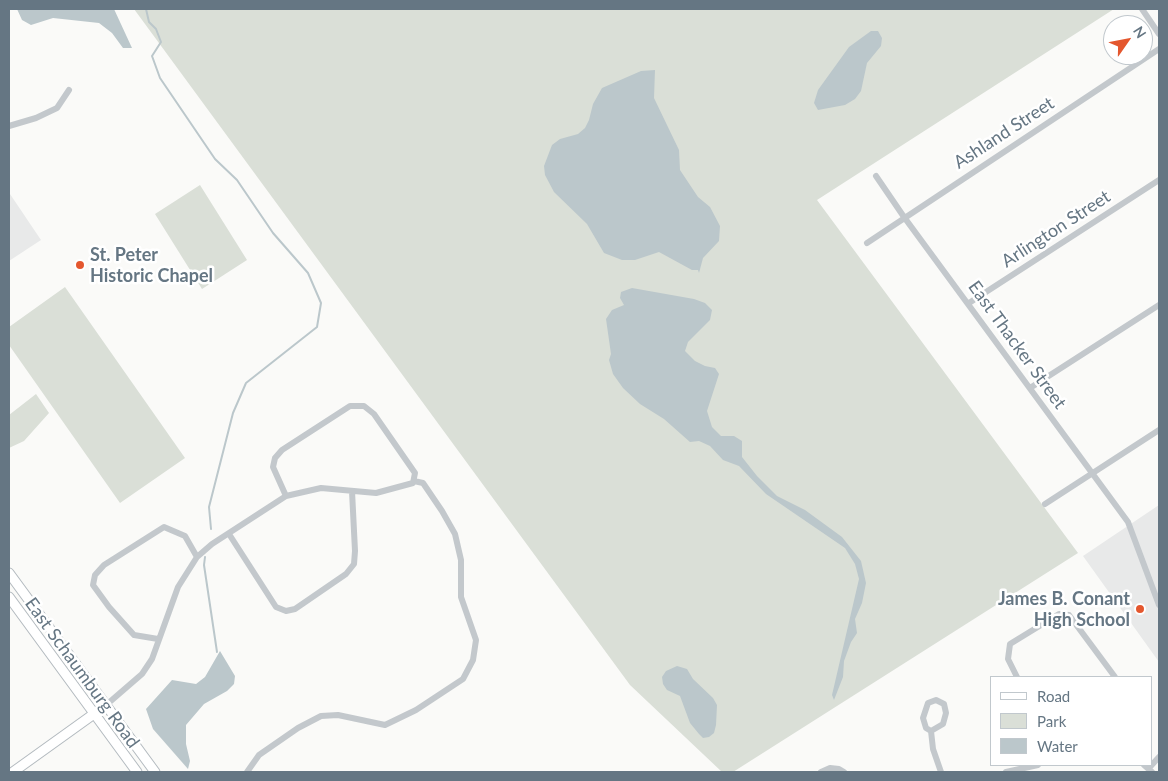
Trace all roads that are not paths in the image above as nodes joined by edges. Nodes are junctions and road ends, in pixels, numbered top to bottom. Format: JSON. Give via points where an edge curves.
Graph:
{"nodes":[{"id":1,"x":1142,"y":9,"type":"edge"},
{"id":2,"x":1159,"y":34,"type":"edge"},
{"id":3,"x":1159,"y":49,"type":"edge"},
{"id":4,"x":70,"y":90,"type":"dead end"},
{"id":5,"x":9,"y":126,"type":"edge"},
{"id":6,"x":876,"y":176,"type":"dead end"},
{"id":7,"x":1159,"y":180,"type":"edge"},
{"id":8,"x":904,"y":217,"type":"junction"},
{"id":9,"x":867,"y":243,"type":"dead end"},
{"id":10,"x":969,"y":303,"type":"junction"},
{"id":11,"x":1159,"y":305,"type":"edge"},
{"id":12,"x":1030,"y":388,"type":"junction"},
{"id":13,"x":1159,"y":430,"type":"edge"},
{"id":14,"x":1093,"y":473,"type":"junction"},
{"id":15,"x":413,"y":482,"type":"junction"},
{"id":16,"x":352,"y":492,"type":"junction"},
{"id":17,"x":286,"y":496,"type":"junction"},
{"id":18,"x":1045,"y":504,"type":"dead end"},
{"id":19,"x":229,"y":534,"type":"junction"},
{"id":20,"x":197,"y":558,"type":"junction"},
{"id":21,"x":9,"y":573,"type":"edge"},
{"id":22,"x":9,"y":596,"type":"edge"},
{"id":23,"x":1159,"y":604,"type":"edge"},
{"id":24,"x":158,"y":639,"type":"junction"},
{"id":25,"x":1016,"y":676,"type":"edge"},
{"id":26,"x":1114,"y":676,"type":"edge"},
{"id":27,"x":105,"y":706,"type":"junction"},
{"id":28,"x":94,"y":714,"type":"junction"},
{"id":29,"x":931,"y":730,"type":"junction"},
{"id":30,"x":1033,"y":766,"type":"edge"},
{"id":31,"x":13,"y":772,"type":"edge"},
{"id":32,"x":138,"y":772,"type":"edge"},
{"id":33,"x":154,"y":772,"type":"edge"},
{"id":34,"x":247,"y":772,"type":"edge"},
{"id":35,"x":820,"y":772,"type":"edge"},
{"id":36,"x":844,"y":772,"type":"edge"},
{"id":37,"x":941,"y":772,"type":"edge"},
{"id":38,"x":1006,"y":772,"type":"edge"}],
"edges":[{"from":1,"to":2,"type":"street"},
{"from":3,"to":8,"type":"street","name":"Ashland Street"},
{"from":4,"to":5,"type":"street","via":[[57,108]]},
{"from":6,"to":8,"type":"street","name":"East Thacker Street"},
{"from":7,"to":10,"type":"street","name":"Arlington Street"},
{"from":8,"to":9,"type":"street","name":"Ashland Street"},
{"from":8,"to":10,"type":"street","name":"East Thacker Street"},
{"from":10,"to":12,"type":"street","name":"East Thacker Street"},
{"from":11,"to":12,"type":"street"},
{"from":12,"to":14,"type":"street","name":"East Thacker Street"},
{"from":13,"to":14,"type":"street"},
{"from":14,"to":18,"type":"street"},
{"from":14,"to":23,"type":"street","name":"East Thacker Street","via":[[1128,522]]},
{"from":15,"to":16,"type":"street","via":[[376,493]]},
{"from":15,"to":17,"type":"street","via":[[415,472],[374,414],[364,406],[350,406],[282,450],[275,458],[273,467]]},
{"from":15,"to":34,"type":"street","via":[[423,483],[455,534],[461,560],[461,597],[476,640],[473,660],[463,679],[416,710],[385,725],[338,715],[321,716],[259,755]]},
{"from":16,"to":17,"type":"street","via":[[320,488]]},
{"from":16,"to":19,"type":"street","via":[[354,564],[346,574],[295,609],[286,611],[276,607]]},
{"from":17,"to":19,"type":"street"},
{"from":19,"to":20,"type":"street"},
{"from":20,"to":24,"type":"street","via":[[178,587]]},
{"from":20,"to":24,"type":"street","via":[[185,536],[164,527],[104,564],[95,575],[93,584],[134,635]]},
{"from":21,"to":27,"type":"main road","name":"East Schaumburg Road"},
{"from":22,"to":28,"type":"main road","name":"East Schaumburg Road"},
{"from":24,"to":27,"type":"street","via":[[152,659],[142,674]]},
{"from":25,"to":26,"type":"street","via":[[1008,659],[1010,644],[1059,614],[1069,615]]},
{"from":27,"to":28,"type":"main road"},
{"from":27,"to":33,"type":"main road","name":"East Schaumburg Road"},
{"from":28,"to":31,"type":"main road"},
{"from":28,"to":32,"type":"main road","name":"East Schaumburg Road"},
{"from":29,"to":29,"type":"street","via":[[943,724],[946,713],[944,704],[936,700],[928,703],[923,718],[926,728]]},
{"from":29,"to":37,"type":"street"},
{"from":30,"to":38,"type":"street"},
{"from":35,"to":36,"type":"street","via":[[830,768]]}]}
